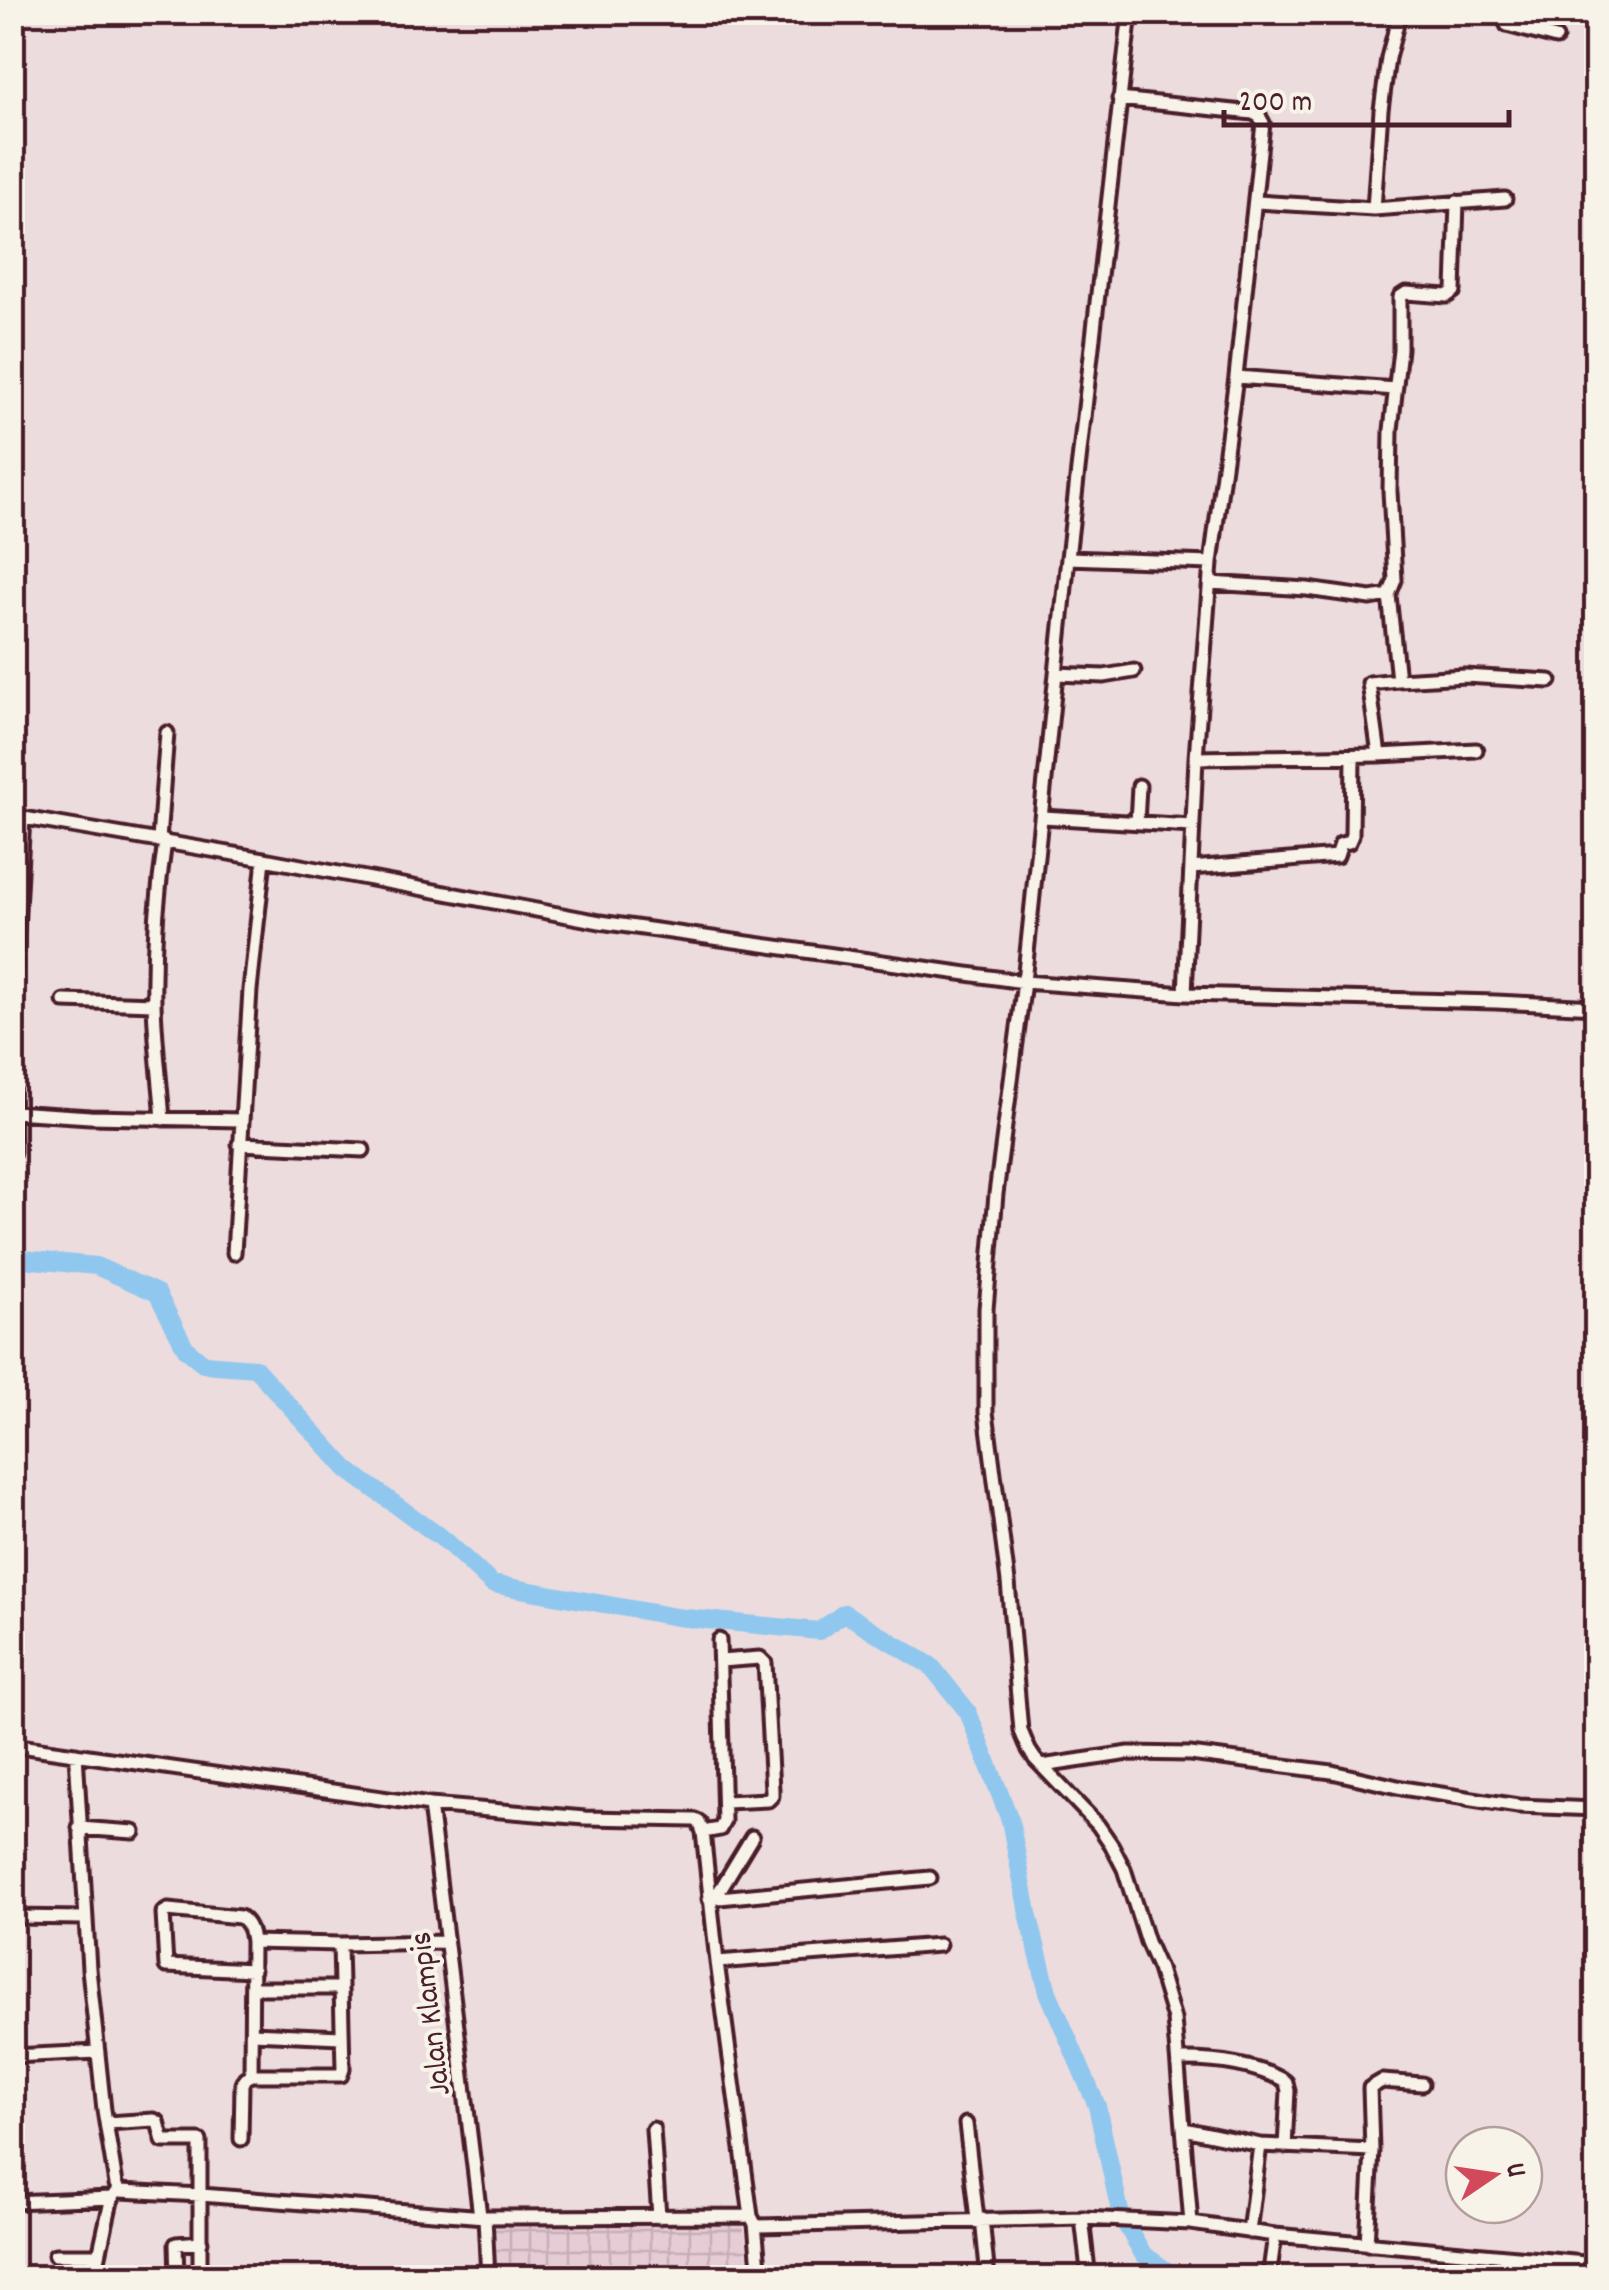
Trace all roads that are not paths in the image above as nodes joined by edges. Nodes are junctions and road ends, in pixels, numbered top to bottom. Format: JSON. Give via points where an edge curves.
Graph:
{"nodes":[{"id":1,"x":1130,"y":12,"type":"edge"},
{"id":2,"x":1400,"y":12,"type":"edge"},
{"id":3,"x":1507,"y":12,"type":"edge"},
{"id":4,"x":1556,"y":38,"type":"dead end"},
{"id":5,"x":1119,"y":100,"type":"junction"},
{"id":6,"x":1506,"y":200,"type":"dead end"},
{"id":7,"x":1256,"y":202,"type":"junction"},
{"id":8,"x":1457,"y":202,"type":"junction"},
{"id":9,"x":1374,"y":208,"type":"junction"},
{"id":10,"x":1236,"y":377,"type":"junction"},
{"id":11,"x":1395,"y":389,"type":"junction"},
{"id":12,"x":1068,"y":558,"type":"junction"},
{"id":13,"x":1211,"y":564,"type":"junction"},
{"id":14,"x":1210,"y":583,"type":"junction"},
{"id":15,"x":1389,"y":595,"type":"junction"},
{"id":16,"x":1134,"y":671,"type":"dead end"},
{"id":17,"x":1056,"y":674,"type":"junction"},
{"id":18,"x":1398,"y":680,"type":"junction"},
{"id":19,"x":1550,"y":681,"type":"dead end"},
{"id":20,"x":167,"y":734,"type":"dead end"},
{"id":21,"x":1476,"y":750,"type":"dead end"},
{"id":22,"x":1353,"y":756,"type":"junction"},
{"id":23,"x":1379,"y":756,"type":"junction"},
{"id":24,"x":1196,"y":758,"type":"junction"},
{"id":25,"x":1139,"y":786,"type":"dead end"},
{"id":26,"x":18,"y":816,"type":"edge"},
{"id":27,"x":1043,"y":816,"type":"junction"},
{"id":28,"x":1137,"y":823,"type":"junction"},
{"id":29,"x":1192,"y":826,"type":"junction"},
{"id":30,"x":162,"y":841,"type":"junction"},
{"id":31,"x":264,"y":858,"type":"junction"},
{"id":32,"x":1191,"y":868,"type":"junction"},
{"id":33,"x":1024,"y":982,"type":"junction"},
{"id":34,"x":1185,"y":994,"type":"junction"},
{"id":35,"x":64,"y":1001,"type":"dead end"},
{"id":36,"x":154,"y":1004,"type":"junction"},
{"id":37,"x":1596,"y":1007,"type":"edge"},
{"id":38,"x":12,"y":1024,"type":"edge"},
{"id":39,"x":13,"y":1071,"type":"edge"},
{"id":40,"x":13,"y":1112,"type":"edge"},
{"id":41,"x":164,"y":1119,"type":"junction"},
{"id":42,"x":241,"y":1120,"type":"junction"},
{"id":43,"x":239,"y":1144,"type":"junction"},
{"id":44,"x":364,"y":1150,"type":"dead end"},
{"id":45,"x":12,"y":1152,"type":"edge"},
{"id":46,"x":234,"y":1253,"type":"dead end"},
{"id":47,"x":719,"y":1640,"type":"dead end"},
{"id":48,"x":720,"y":1661,"type":"junction"},
{"id":49,"x":12,"y":1745,"type":"edge"},
{"id":50,"x":76,"y":1754,"type":"junction"},
{"id":51,"x":1042,"y":1766,"type":"junction"},
{"id":52,"x":725,"y":1802,"type":"junction"},
{"id":53,"x":430,"y":1806,"type":"junction"},
{"id":54,"x":1596,"y":1809,"type":"edge"},
{"id":55,"x":78,"y":1828,"type":"junction"},
{"id":56,"x":134,"y":1832,"type":"dead end"},
{"id":57,"x":703,"y":1832,"type":"junction"},
{"id":58,"x":752,"y":1837,"type":"dead end"},
{"id":59,"x":930,"y":1878,"type":"dead end"},
{"id":60,"x":712,"y":1898,"type":"junction"},
{"id":61,"x":12,"y":1917,"type":"edge"},
{"id":62,"x":84,"y":1918,"type":"junction"},
{"id":63,"x":252,"y":1942,"type":"junction"},
{"id":64,"x":446,"y":1942,"type":"junction"},
{"id":65,"x":340,"y":1944,"type":"junction"},
{"id":66,"x":939,"y":1945,"type":"dead end"},
{"id":67,"x":717,"y":1962,"type":"junction"},
{"id":68,"x":252,"y":1970,"type":"junction"},
{"id":69,"x":252,"y":1988,"type":"junction"},
{"id":70,"x":341,"y":1988,"type":"junction"},
{"id":71,"x":252,"y":2033,"type":"junction"},
{"id":72,"x":341,"y":2037,"type":"junction"},
{"id":73,"x":98,"y":2052,"type":"junction"},
{"id":74,"x":12,"y":2056,"type":"edge"},
{"id":75,"x":1178,"y":2060,"type":"junction"},
{"id":76,"x":251,"y":2076,"type":"junction"},
{"id":77,"x":1422,"y":2084,"type":"dead end"},
{"id":78,"x":107,"y":2123,"type":"junction"},
{"id":79,"x":966,"y":2124,"type":"dead end"},
{"id":80,"x":653,"y":2129,"type":"dead end"},
{"id":81,"x":1184,"y":2129,"type":"junction"},
{"id":82,"x":241,"y":2139,"type":"dead end"},
{"id":83,"x":1260,"y":2146,"type":"junction"},
{"id":84,"x":1285,"y":2146,"type":"junction"},
{"id":85,"x":1372,"y":2150,"type":"junction"},
{"id":86,"x":115,"y":2194,"type":"junction"},
{"id":87,"x":200,"y":2195,"type":"junction"},
{"id":88,"x":12,"y":2202,"type":"edge"},
{"id":89,"x":483,"y":2216,"type":"junction"},
{"id":90,"x":659,"y":2218,"type":"junction"},
{"id":91,"x":1082,"y":2218,"type":"junction"},
{"id":92,"x":753,"y":2220,"type":"junction"},
{"id":93,"x":980,"y":2220,"type":"junction"},
{"id":94,"x":1191,"y":2224,"type":"junction"},
{"id":95,"x":1250,"y":2232,"type":"junction"},
{"id":96,"x":1274,"y":2236,"type":"junction"},
{"id":97,"x":201,"y":2242,"type":"junction"},
{"id":98,"x":1368,"y":2244,"type":"junction"},
{"id":99,"x":54,"y":2255,"type":"dead end"},
{"id":100,"x":99,"y":2255,"type":"junction"},
{"id":101,"x":1596,"y":2264,"type":"edge"},
{"id":102,"x":1088,"y":2270,"type":"dead end"},
{"id":103,"x":94,"y":2278,"type":"edge"},
{"id":104,"x":176,"y":2278,"type":"edge"},
{"id":105,"x":200,"y":2278,"type":"edge"},
{"id":106,"x":488,"y":2278,"type":"edge"},
{"id":107,"x":760,"y":2278,"type":"edge"},
{"id":108,"x":988,"y":2278,"type":"edge"},
{"id":109,"x":1269,"y":2278,"type":"edge"}],
"edges":[{"from":1,"to":5,"type":"street"},
{"from":2,"to":9,"type":"street","via":[[1388,58]]},
{"from":3,"to":4,"type":"street","via":[[1507,25]]},
{"from":5,"to":7,"type":"street","via":[[1254,112],[1263,123]]},
{"from":5,"to":12,"type":"street"},
{"from":6,"to":8,"type":"street"},
{"from":7,"to":9,"type":"street"},
{"from":7,"to":10,"type":"street"},
{"from":8,"to":9,"type":"street"},
{"from":8,"to":11,"type":"street","via":[[1454,291],[1402,294]]},
{"from":10,"to":11,"type":"street"},
{"from":10,"to":13,"type":"street"},
{"from":11,"to":15,"type":"street","via":[[1395,580]]},
{"from":12,"to":13,"type":"street"},
{"from":12,"to":17,"type":"street"},
{"from":13,"to":14,"type":"street"},
{"from":14,"to":15,"type":"street"},
{"from":14,"to":24,"type":"street"},
{"from":15,"to":18,"type":"street"},
{"from":16,"to":17,"type":"street"},
{"from":17,"to":27,"type":"street"},
{"from":18,"to":19,"type":"street"},
{"from":18,"to":23,"type":"street","via":[[1370,683]]},
{"from":20,"to":30,"type":"street"},
{"from":21,"to":23,"type":"street"},
{"from":22,"to":23,"type":"street"},
{"from":22,"to":24,"type":"street"},
{"from":22,"to":32,"type":"street","via":[[1352,835],[1338,856]]},
{"from":24,"to":29,"type":"street"},
{"from":25,"to":28,"type":"street"},
{"from":26,"to":30,"type":"street"},
{"from":26,"to":38,"type":"street"},
{"from":27,"to":28,"type":"street"},
{"from":27,"to":33,"type":"street"},
{"from":28,"to":29,"type":"street"},
{"from":29,"to":32,"type":"street"},
{"from":30,"to":31,"type":"street"},
{"from":30,"to":36,"type":"street"},
{"from":31,"to":33,"type":"street","via":[[581,919]]},
{"from":31,"to":42,"type":"street"},
{"from":32,"to":34,"type":"street"},
{"from":33,"to":34,"type":"street"},
{"from":33,"to":51,"type":"street","via":[[995,1209],[985,1387],[1022,1731]]},
{"from":34,"to":37,"type":"street"},
{"from":35,"to":36,"type":"street"},
{"from":36,"to":41,"type":"street"},
{"from":38,"to":39,"type":"street"},
{"from":39,"to":40,"type":"street"},
{"from":40,"to":41,"type":"street"},
{"from":40,"to":45,"type":"street"},
{"from":41,"to":42,"type":"street"},
{"from":42,"to":43,"type":"street"},
{"from":43,"to":44,"type":"street"},
{"from":43,"to":46,"type":"street"},
{"from":47,"to":48,"type":"street"},
{"from":48,"to":52,"type":"street"},
{"from":48,"to":52,"type":"street","via":[[765,1663],[772,1796]]},
{"from":49,"to":50,"type":"street"},
{"from":50,"to":53,"type":"street"},
{"from":50,"to":55,"type":"street"},
{"from":51,"to":54,"type":"street","via":[[1129,1753],[1190,1754],[1518,1806]]},
{"from":51,"to":75,"type":"street","via":[[1104,1832],[1124,1869],[1172,2009]]},
{"from":52,"to":57,"type":"street","via":[[722,1827]]},
{"from":53,"to":57,"type":"street","via":[[694,1820]]},
{"from":53,"to":64,"type":"street","name":"Jalan Klampis"},
{"from":55,"to":56,"type":"street"},
{"from":55,"to":62,"type":"street"},
{"from":57,"to":60,"type":"street"},
{"from":58,"to":60,"type":"street"},
{"from":59,"to":60,"type":"street"},
{"from":60,"to":67,"type":"street"},
{"from":61,"to":62,"type":"street"},
{"from":62,"to":73,"type":"street"},
{"from":63,"to":65,"type":"street"},
{"from":63,"to":68,"type":"street"},
{"from":63,"to":68,"type":"street","via":[[240,1917],[168,1910],[162,1916],[166,1966]]},
{"from":64,"to":65,"type":"street"},
{"from":64,"to":89,"type":"street","name":"Jalan Klampis"},
{"from":65,"to":70,"type":"street"},
{"from":66,"to":67,"type":"street"},
{"from":67,"to":92,"type":"street"},
{"from":68,"to":69,"type":"street"},
{"from":69,"to":70,"type":"street"},
{"from":69,"to":71,"type":"street"},
{"from":70,"to":72,"type":"street"},
{"from":71,"to":72,"type":"street"},
{"from":71,"to":76,"type":"street"},
{"from":72,"to":76,"type":"street","via":[[341,2075]]},
{"from":73,"to":74,"type":"street"},
{"from":73,"to":78,"type":"street"},
{"from":75,"to":81,"type":"street"},
{"from":75,"to":84,"type":"street","via":[[1229,2063],[1282,2079],[1288,2091]]},
{"from":76,"to":82,"type":"street","via":[[242,2084]]},
{"from":77,"to":85,"type":"street","via":[[1382,2081],[1370,2088]]},
{"from":78,"to":86,"type":"street"},
{"from":78,"to":87,"type":"street","via":[[154,2120],[163,2140],[200,2141]]},
{"from":79,"to":93,"type":"street"},
{"from":80,"to":90,"type":"street"},
{"from":81,"to":83,"type":"street"},
{"from":81,"to":94,"type":"street"},
{"from":83,"to":84,"type":"street"},
{"from":83,"to":95,"type":"street"},
{"from":84,"to":85,"type":"street"},
{"from":85,"to":98,"type":"street"},
{"from":86,"to":87,"type":"street"},
{"from":86,"to":88,"type":"street"},
{"from":86,"to":100,"type":"street"},
{"from":87,"to":89,"type":"street"},
{"from":87,"to":97,"type":"street"},
{"from":89,"to":90,"type":"street"},
{"from":89,"to":106,"type":"street","name":"Jalan Klampis"},
{"from":90,"to":92,"type":"street"},
{"from":91,"to":93,"type":"street"},
{"from":91,"to":94,"type":"street"},
{"from":91,"to":102,"type":"street"},
{"from":92,"to":93,"type":"street","via":[[759,2226]]},
{"from":92,"to":107,"type":"street"},
{"from":93,"to":108,"type":"street"},
{"from":94,"to":95,"type":"street"},
{"from":95,"to":96,"type":"street"},
{"from":96,"to":98,"type":"street"},
{"from":96,"to":109,"type":"street"},
{"from":97,"to":104,"type":"street","via":[[176,2244]]},
{"from":97,"to":105,"type":"street"},
{"from":98,"to":101,"type":"street"},
{"from":99,"to":100,"type":"street"},
{"from":100,"to":103,"type":"street"}]}
